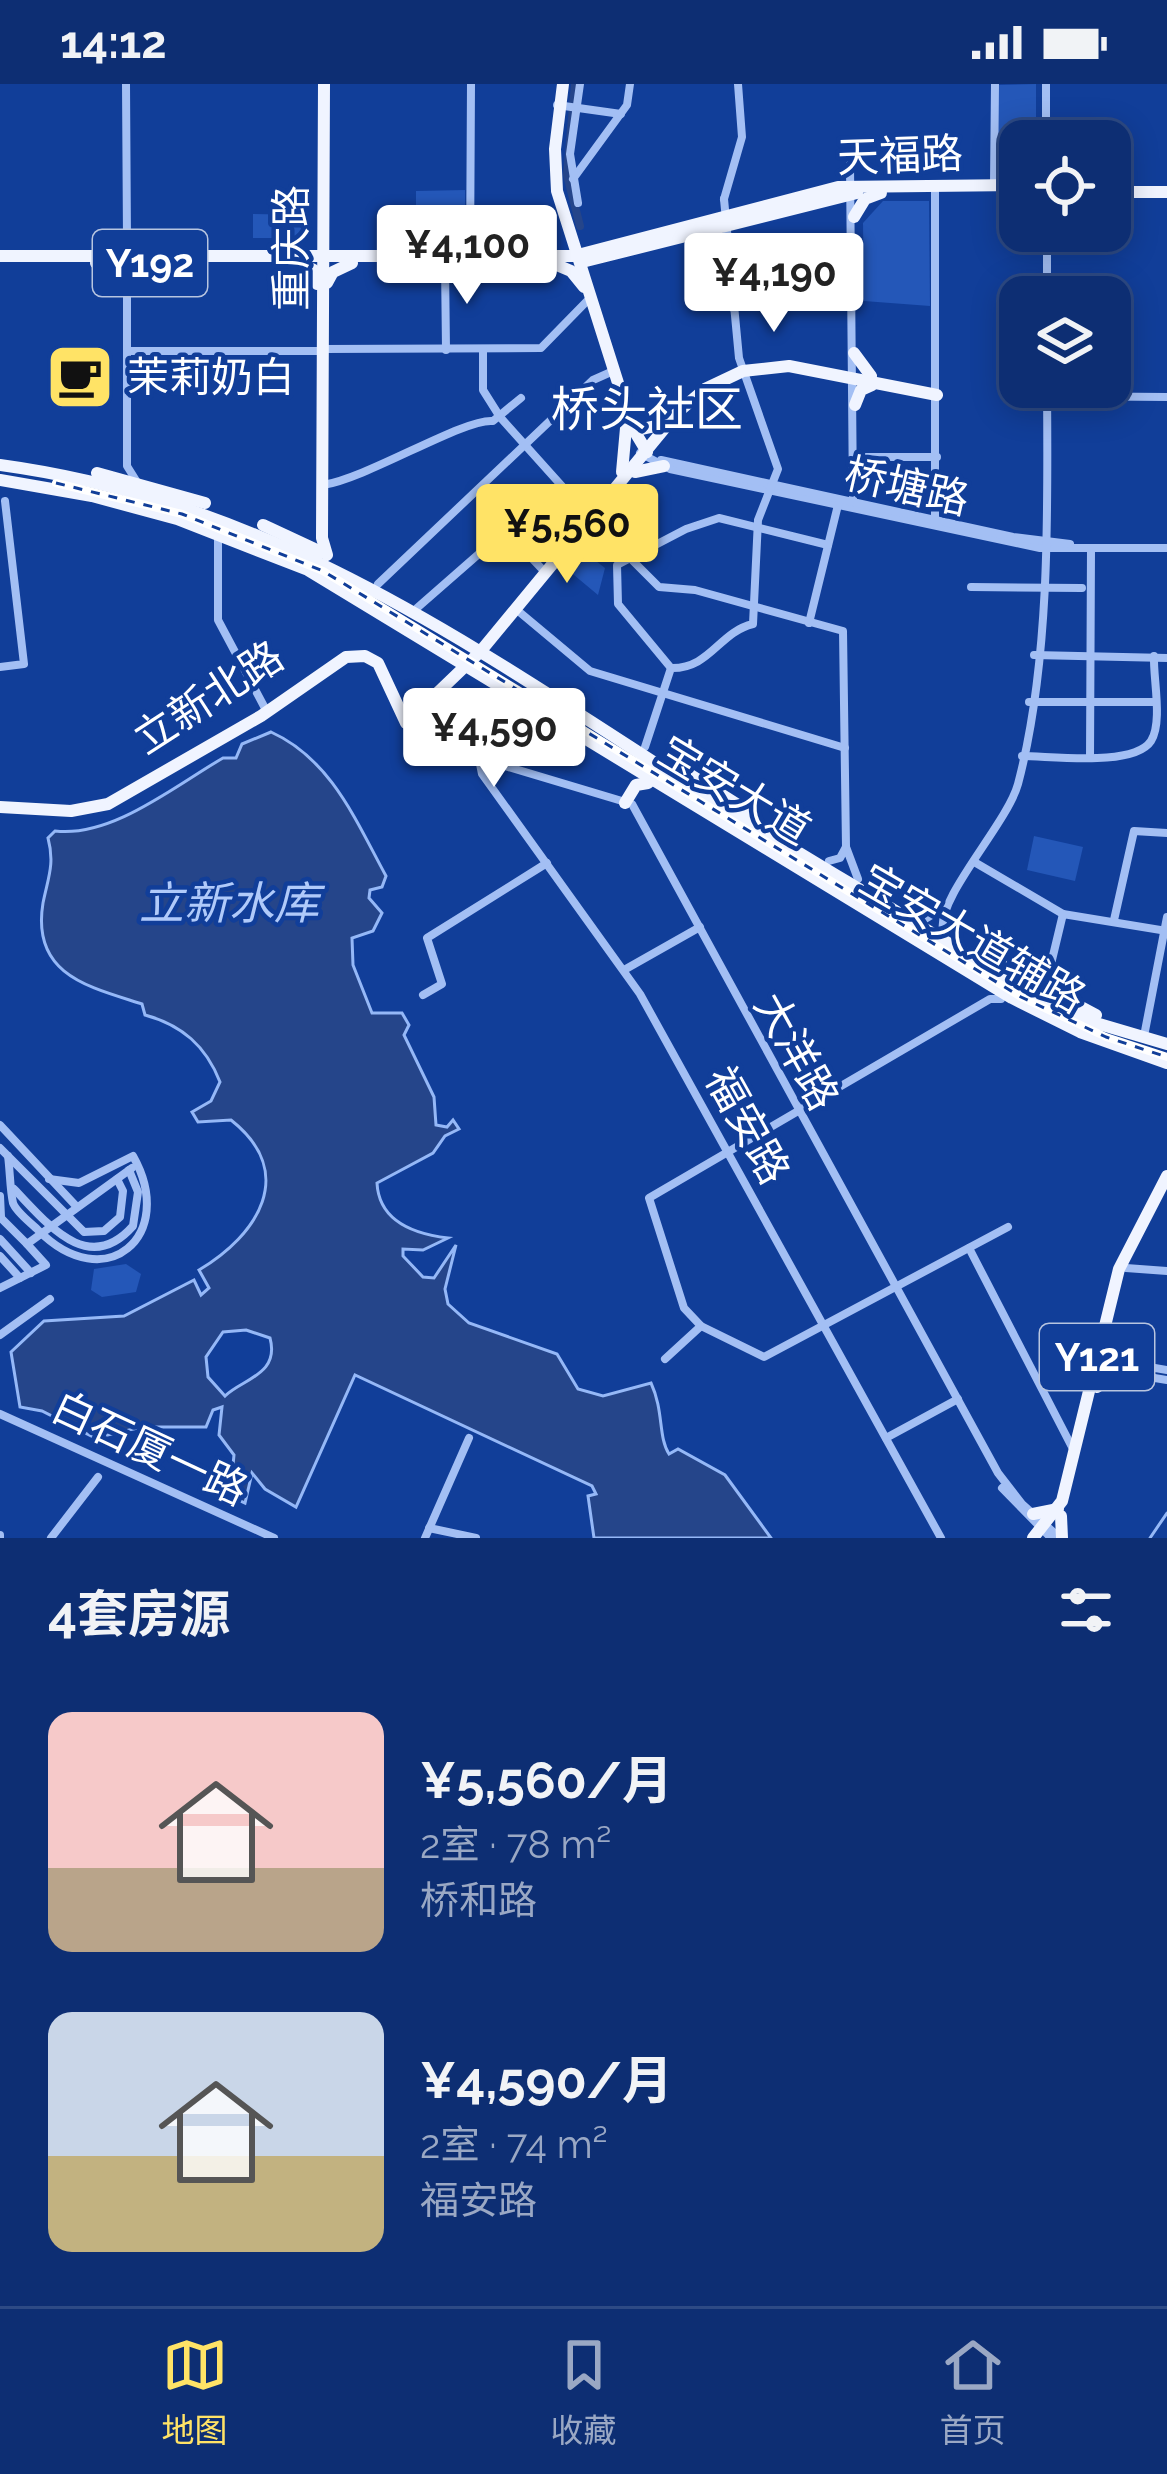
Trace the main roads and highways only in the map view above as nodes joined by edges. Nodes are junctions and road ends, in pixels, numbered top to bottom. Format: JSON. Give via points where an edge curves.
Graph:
{"nodes":[{"id":1,"x":321,"y":84,"type":"edge"},
{"id":2,"x":562,"y":84,"type":"edge"},
{"id":3,"x":999,"y":186,"type":"edge"},
{"id":4,"x":1131,"y":188,"type":"edge"},
{"id":5,"x":1167,"y":188,"type":"edge"},
{"id":6,"x":999,"y":189,"type":"edge"},
{"id":7,"x":851,"y":190,"type":"junction"},
{"id":8,"x":935,"y":190,"type":"junction"},
{"id":9,"x":881,"y":193,"type":"junction"},
{"id":10,"x":822,"y":200,"type":"junction"},
{"id":11,"x":723,"y":221,"type":"junction"},
{"id":12,"x":325,"y":224,"type":"junction"},
{"id":13,"x":569,"y":234,"type":"junction"},
{"id":14,"x":604,"y":252,"type":"junction"},
{"id":15,"x":577,"y":259,"type":"junction"},
{"id":16,"x":0,"y":260,"type":"edge"},
{"id":17,"x":97,"y":260,"type":"junction"},
{"id":18,"x":155,"y":260,"type":"junction"},
{"id":19,"x":353,"y":260,"type":"junction"},
{"id":20,"x":470,"y":260,"type":"junction"},
{"id":21,"x":549,"y":260,"type":"junction"},
{"id":22,"x":315,"y":263,"type":"junction"},
{"id":23,"x":588,"y":292,"type":"junction"},
{"id":24,"x":320,"y":350,"type":"junction"},
{"id":25,"x":854,"y":353,"type":"road end"},
{"id":26,"x":812,"y":365,"type":"junction"},
{"id":27,"x":830,"y":373,"type":"junction"},
{"id":28,"x":852,"y":375,"type":"junction"},
{"id":29,"x":875,"y":381,"type":"junction"},
{"id":30,"x":935,"y":395,"type":"road end"},
{"id":31,"x":628,"y":423,"type":"junction"},
{"id":32,"x":665,"y":424,"type":"junction"},
{"id":33,"x":643,"y":452,"type":"junction"},
{"id":34,"x":0,"y":462,"type":"edge"},
{"id":35,"x":626,"y":474,"type":"junction"},
{"id":36,"x":2,"y":490,"type":"edge"},
{"id":37,"x":169,"y":491,"type":"junction"},
{"id":38,"x":196,"y":508,"type":"junction"},
{"id":39,"x":320,"y":511,"type":"junction"},
{"id":40,"x":590,"y":517,"type":"junction"},
{"id":41,"x":306,"y":544,"type":"junction"},
{"id":42,"x":327,"y":555,"type":"junction"},
{"id":43,"x":446,"y":632,"type":"junction"},
{"id":44,"x":494,"y":632,"type":"junction"},
{"id":45,"x":435,"y":646,"type":"junction"},
{"id":46,"x":478,"y":651,"type":"junction"},
{"id":47,"x":465,"y":665,"type":"junction"},
{"id":48,"x":503,"y":666,"type":"junction"},
{"id":49,"x":529,"y":680,"type":"junction"},
{"id":50,"x":447,"y":682,"type":"junction"},
{"id":51,"x":497,"y":686,"type":"junction"},
{"id":52,"x":511,"y":694,"type":"junction"},
{"id":53,"x":633,"y":774,"type":"junction"},
{"id":54,"x":648,"y":783,"type":"junction"},
{"id":55,"x":0,"y":805,"type":"edge"},
{"id":56,"x":1044,"y":995,"type":"junction"},
{"id":57,"x":1167,"y":1041,"type":"edge"},
{"id":58,"x":1167,"y":1065,"type":"edge"},
{"id":59,"x":1167,"y":1176,"type":"edge"},
{"id":60,"x":1167,"y":1188,"type":"edge"},
{"id":61,"x":1109,"y":1337,"type":"junction"},
{"id":62,"x":1099,"y":1364,"type":"junction"},
{"id":63,"x":1097,"y":1387,"type":"junction"},
{"id":64,"x":1060,"y":1512,"type":"junction"},
{"id":65,"x":1046,"y":1535,"type":"edge"}],
"edges":[{"from":1,"to":12,"type":"main road","name":"重庆路"},
{"from":1,"to":22,"type":"main road","name":"重庆路"},
{"from":2,"to":13,"type":"main road","via":[[567,107],[551,171]]},
{"from":3,"to":8,"type":"main road","name":"天福路"},
{"from":4,"to":5,"type":"main road"},
{"from":6,"to":8,"type":"main road","name":"天福路"},
{"from":7,"to":8,"type":"main road","name":"天福路"},
{"from":7,"to":9,"type":"main road","name":"天福路"},
{"from":7,"to":10,"type":"main road","name":"天福路"},
{"from":7,"to":11,"type":"main road","name":"天福路"},
{"from":8,"to":9,"type":"main road","name":"天福路"},
{"from":9,"to":10,"type":"main road","via":[[852,217],[842,204]]},
{"from":10,"to":11,"type":"main road","name":"天福路"},
{"from":11,"to":14,"type":"main road","name":"天福路"},
{"from":12,"to":19,"type":"main road"},
{"from":12,"to":22,"type":"main road","name":"重庆路"},
{"from":13,"to":14,"type":"main road"},
{"from":13,"to":15,"type":"main road"},
{"from":13,"to":21,"type":"main road"},
{"from":14,"to":15,"type":"main road","name":"天福路"},
{"from":14,"to":23,"type":"main road"},
{"from":15,"to":21,"type":"main road","name":"天福路","number":"Y192"},
{"from":15,"to":23,"type":"main road"},
{"from":16,"to":17,"type":"main road","name":"天福路","number":"Y192"},
{"from":17,"to":18,"type":"main road","name":"天福路","number":"Y192"},
{"from":17,"to":18,"type":"main road","via":[[125,281]]},
{"from":17,"to":18,"type":"main road","via":[[125,236]]},
{"from":18,"to":22,"type":"main road","name":"天福路","number":"Y192"},
{"from":19,"to":20,"type":"main road","name":"天福路","number":"Y192"},
{"from":19,"to":20,"type":"main road","name":"天福路","number":"Y192"},
{"from":19,"to":22,"type":"main road","name":"天福路","number":"Y192"},
{"from":19,"to":22,"type":"main road","via":[[333,272]]},
{"from":20,"to":21,"type":"main road","name":"天福路","number":"Y192"},
{"from":21,"to":23,"type":"main road"},
{"from":22,"to":24,"type":"main road","name":"重庆路"},
{"from":23,"to":31,"type":"main road"},
{"from":23,"to":31,"type":"main road"},
{"from":24,"to":39,"type":"main road","name":"重庆路"},
{"from":24,"to":39,"type":"main road","name":"重庆路"},
{"from":25,"to":29,"type":"main road"},
{"from":26,"to":27,"type":"main road"},
{"from":26,"to":28,"type":"main road"},
{"from":26,"to":32,"type":"main road","via":[[781,359],[702,384]]},
{"from":27,"to":28,"type":"main road"},
{"from":27,"to":29,"type":"main road","via":[[853,400]]},
{"from":28,"to":29,"type":"main road"},
{"from":29,"to":30,"type":"main road"},
{"from":31,"to":32,"type":"main road"},
{"from":31,"to":33,"type":"main road"},
{"from":31,"to":35,"type":"main road"},
{"from":32,"to":33,"type":"main road"},
{"from":32,"to":35,"type":"main road","via":[[659,453],[666,464]]},
{"from":33,"to":35,"type":"main road"},
{"from":34,"to":37,"type":"main road"},
{"from":34,"to":38,"type":"main road","name":"宝安大道"},
{"from":35,"to":40,"type":"main road"},
{"from":36,"to":45,"type":"main road","via":[[83,501],[218,540],[330,588]]},
{"from":36,"to":45,"type":"main road","name":"宝安大道","via":[[92,496],[211,530],[308,570]]},
{"from":37,"to":38,"type":"main road"},
{"from":37,"to":41,"type":"main road"},
{"from":38,"to":43,"type":"main road","name":"宝安大道","via":[[325,562]]},
{"from":39,"to":41,"type":"main road","name":"重庆路","via":[[316,538]]},
{"from":39,"to":42,"type":"main road","name":"重庆路"},
{"from":40,"to":44,"type":"main road"},
{"from":40,"to":44,"type":"main road"},
{"from":41,"to":42,"type":"main road"},
{"from":42,"to":43,"type":"main road"},
{"from":43,"to":44,"type":"main road","via":[[475,639]]},
{"from":43,"to":46,"type":"main road","name":"宝安大道"},
{"from":44,"to":46,"type":"main road"},
{"from":44,"to":48,"type":"main road"},
{"from":45,"to":47,"type":"main road","name":"宝安大道"},
{"from":45,"to":50,"type":"main road"},
{"from":46,"to":47,"type":"main road"},
{"from":46,"to":48,"type":"main road","name":"宝安大道"},
{"from":47,"to":50,"type":"main road"},
{"from":47,"to":51,"type":"main road","name":"宝安大道"},
{"from":48,"to":49,"type":"main road","name":"宝安大道"},
{"from":49,"to":56,"type":"main road","name":"宝安大道"},
{"from":49,"to":56,"type":"main road","name":"宝安大道辅路","via":[[1000,957]]},
{"from":50,"to":51,"type":"main road"},
{"from":50,"to":55,"type":"main road","name":"立新北路","via":[[410,716],[380,664],[356,655],[101,806],[71,812]]},
{"from":51,"to":52,"type":"main road","name":"宝安大道"},
{"from":52,"to":53,"type":"main road","name":"宝安大道辅路"},
{"from":52,"to":58,"type":"main road","name":"宝安大道","via":[[1012,998]]},
{"from":53,"to":54,"type":"main road","name":"宝安大道辅路"},
{"from":53,"to":54,"type":"main road","via":[[625,801]]},
{"from":54,"to":58,"type":"main road","name":"宝安大道辅路","via":[[1000,999],[1076,1038]]},
{"from":56,"to":57,"type":"main road","name":"宝安大道辅路"},
{"from":56,"to":57,"type":"main road","name":"宝安大道","via":[[1101,1025]]},
{"from":59,"to":62,"type":"main road","number":"Y121","via":[[1122,1262]]},
{"from":60,"to":61,"type":"main road","number":"Y121","via":[[1126,1268]]},
{"from":61,"to":62,"type":"main road","number":"Y121"},
{"from":61,"to":63,"type":"main road","via":[[1122,1368]]},
{"from":62,"to":63,"type":"main road","number":"Y121"},
{"from":62,"to":64,"type":"main road","number":"Y121","via":[[1074,1434]]},
{"from":63,"to":64,"type":"main road","number":"Y121"},
{"from":64,"to":65,"type":"main road","number":"Y121"},
{"from":64,"to":65,"type":"main road","via":[[1030,1517]]}]}
